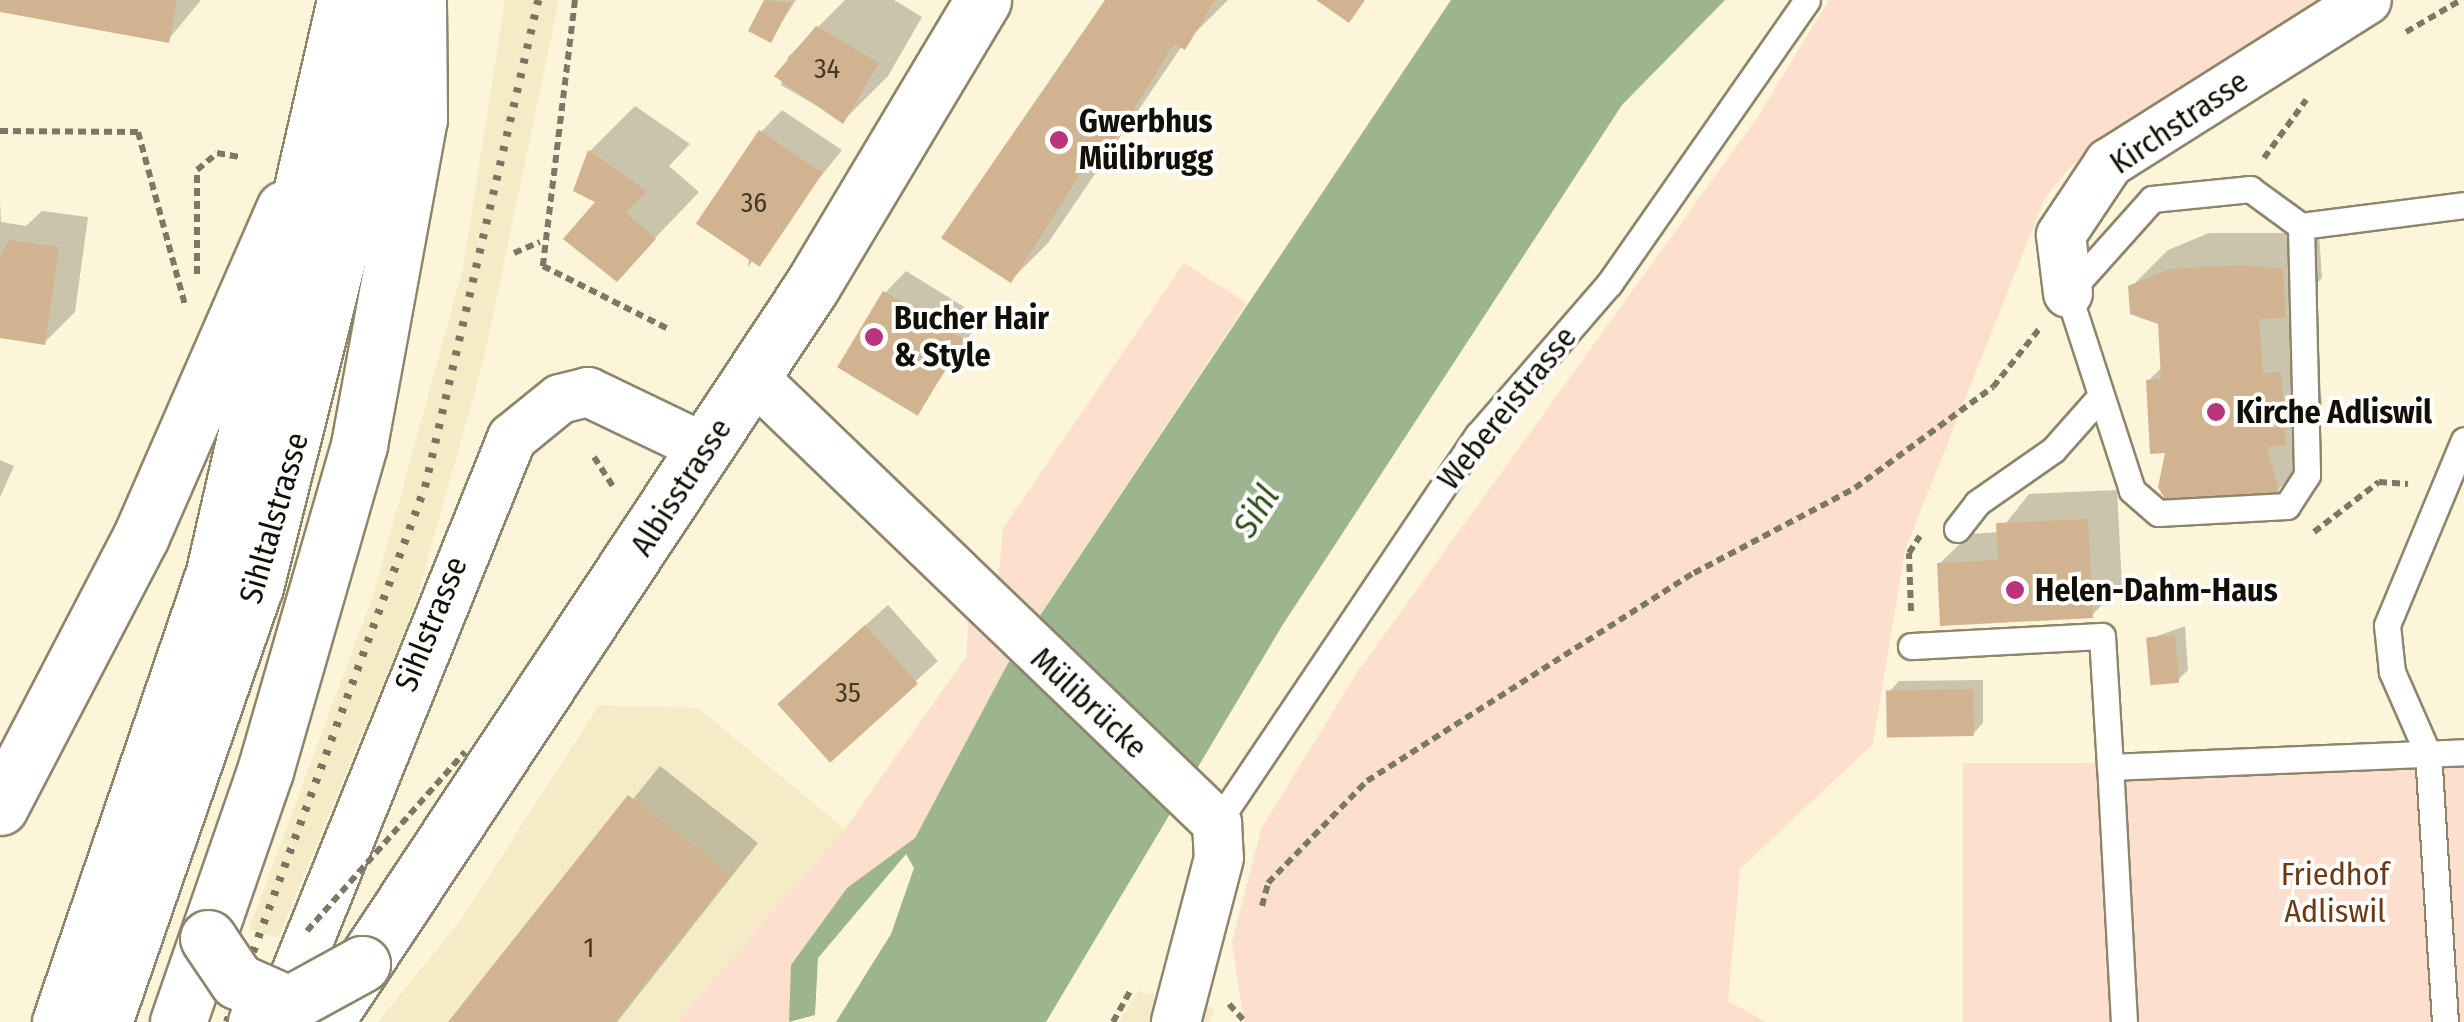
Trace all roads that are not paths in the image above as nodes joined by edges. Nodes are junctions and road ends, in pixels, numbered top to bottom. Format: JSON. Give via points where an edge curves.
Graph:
{"nodes":[{"id":1,"x":346,"y":0,"type":"edge"},
{"id":2,"x":393,"y":0,"type":"edge"},
{"id":3,"x":418,"y":0,"type":"edge"},
{"id":4,"x":983,"y":0,"type":"edge"},
{"id":5,"x":1807,"y":0,"type":"edge"},
{"id":6,"x":2367,"y":0,"type":"edge"},
{"id":7,"x":323,"y":119,"type":"junction"},
{"id":8,"x":2464,"y":205,"type":"edge"},
{"id":9,"x":2300,"y":226,"type":"junction"},
{"id":10,"x":2068,"y":293,"type":"junction"},
{"id":11,"x":754,"y":376,"type":"junction"},
{"id":12,"x":2102,"y":396,"type":"junction"},
{"id":13,"x":2464,"y":440,"type":"edge"},
{"id":14,"x":707,"y":449,"type":"junction"},
{"id":15,"x":1957,"y":529,"type":"road end"},
{"id":16,"x":1912,"y":646,"type":"road end"},
{"id":17,"x":2464,"y":752,"type":"edge"},
{"id":18,"x":2428,"y":754,"type":"junction"},
{"id":19,"x":2110,"y":767,"type":"junction"},
{"id":20,"x":0,"y":807,"type":"edge"},
{"id":21,"x":1207,"y":813,"type":"junction"},
{"id":22,"x":208,"y":938,"type":"junction"},
{"id":23,"x":285,"y":1017,"type":"edge"},
{"id":24,"x":60,"y":1022,"type":"edge"},
{"id":25,"x":104,"y":1022,"type":"edge"},
{"id":26,"x":178,"y":1022,"type":"edge"},
{"id":27,"x":1176,"y":1022,"type":"edge"},
{"id":28,"x":2124,"y":1022,"type":"edge"},
{"id":29,"x":2445,"y":1022,"type":"edge"}],
"edges":[{"from":1,"to":7,"type":"main road","name":"Sihltalstrasse"},
{"from":2,"to":25,"type":"main road","name":"Sihltalstrasse","via":[[370,132],[255,587]]},
{"from":3,"to":22,"type":"main road","via":[[419,119],[360,445]]},
{"from":4,"to":11,"type":"main road","name":"Albisstrasse"},
{"from":5,"to":21,"type":"lane","name":"Webereistrasse","via":[[1609,284],[1478,435]]},
{"from":6,"to":10,"type":"street","name":"Kirchstrasse","via":[[2109,163],[2061,235]]},
{"from":7,"to":20,"type":"main road","via":[[134,552]]},
{"from":7,"to":24,"type":"main road","name":"Sihltalstrasse","via":[[214,572]]},
{"from":8,"to":9,"type":"lane"},
{"from":9,"to":10,"type":"lane","via":[[2250,189],[2152,199]]},
{"from":9,"to":12,"type":"lane","via":[[2307,476],[2287,506],[2158,513],[2132,490]]},
{"from":10,"to":12,"type":"lane"},
{"from":11,"to":14,"type":"main road","name":"Albisstrasse"},
{"from":11,"to":21,"type":"street","name":"Mülibrücke","via":[[924,532],[982,604]]},
{"from":12,"to":15,"type":"lane","via":[[2053,450],[1977,503]]},
{"from":13,"to":18,"type":"lane","via":[[2387,624],[2392,672]]},
{"from":14,"to":23,"type":"main road","name":"Albisstrasse","bridge":true,"via":[[362,964]]},
{"from":14,"to":23,"type":"street","name":"Sihlstrasse","via":[[588,392],[560,399],[512,438]]},
{"from":16,"to":19,"type":"lane","via":[[2102,636]]},
{"from":17,"to":18,"type":"lane"},
{"from":18,"to":19,"type":"lane"},
{"from":18,"to":29,"type":"lane"},
{"from":19,"to":28,"type":"lane"},
{"from":21,"to":27,"type":"street","via":[[1219,858]]},
{"from":22,"to":23,"type":"main road","bridge":true,"via":[[237,980]]},
{"from":22,"to":26,"type":"main road"}]}
